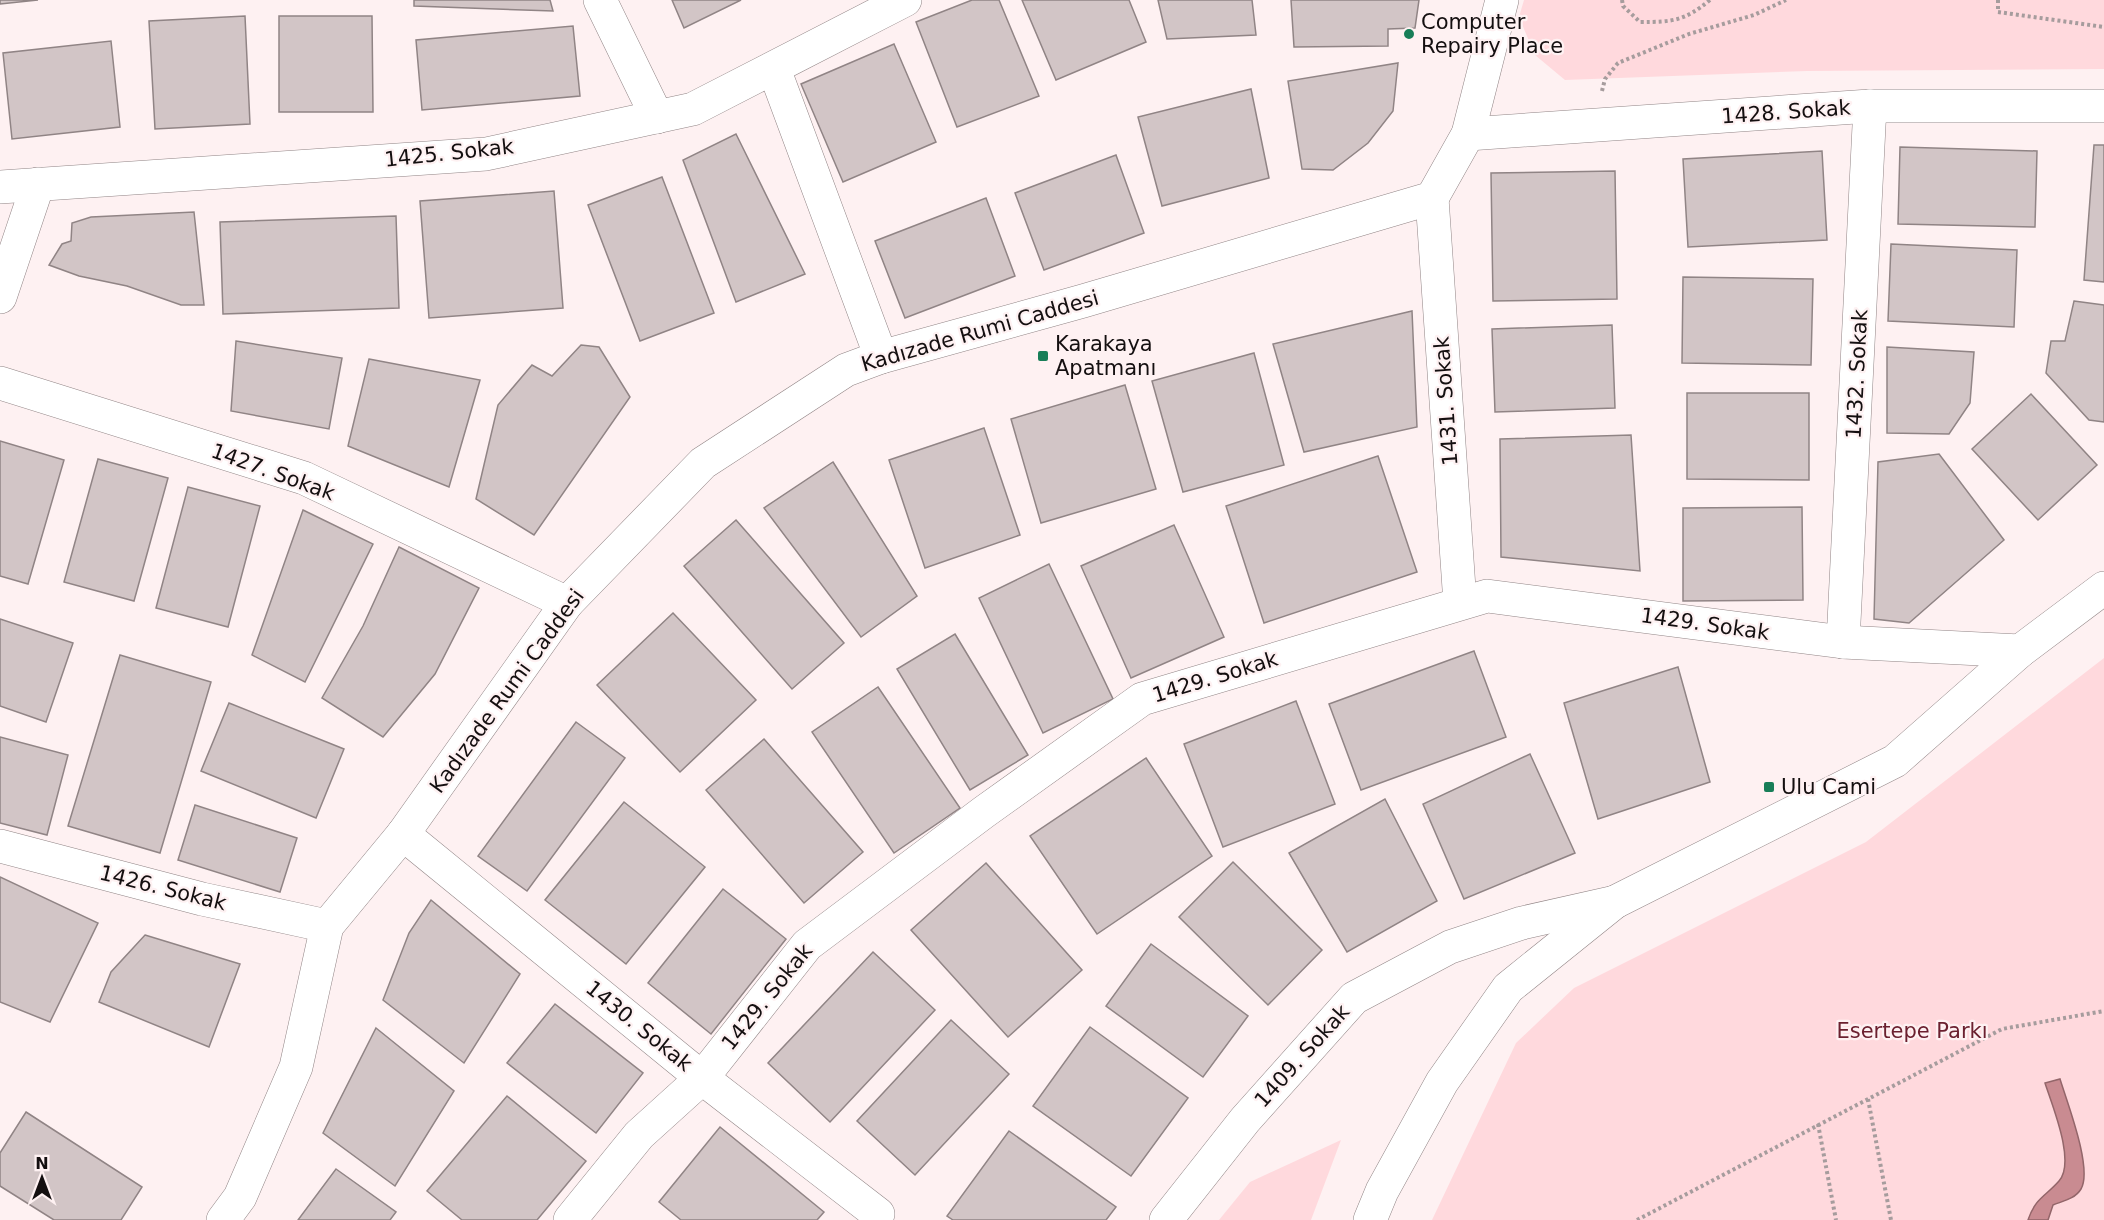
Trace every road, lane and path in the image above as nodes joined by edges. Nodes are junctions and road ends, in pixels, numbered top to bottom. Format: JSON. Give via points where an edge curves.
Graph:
{"nodes":[{"id":1,"x":600,"y":0,"type":"edge"},
{"id":2,"x":905,"y":0,"type":"edge"},
{"id":3,"x":1502,"y":0,"type":"edge"},
{"id":4,"x":1622,"y":0,"type":"edge"},
{"id":5,"x":1710,"y":0,"type":"edge"},
{"id":6,"x":1786,"y":0,"type":"edge"},
{"id":7,"x":1998,"y":0,"type":"edge"},
{"id":8,"x":2104,"y":27,"type":"edge"},
{"id":9,"x":774,"y":69,"type":"junction"},
{"id":10,"x":1870,"y":106,"type":"junction"},
{"id":11,"x":2104,"y":106,"type":"edge"},
{"id":12,"x":657,"y":117,"type":"junction"},
{"id":13,"x":1593,"y":126,"type":"junction"},
{"id":14,"x":1468,"y":134,"type":"junction"},
{"id":15,"x":38,"y":183,"type":"junction"},
{"id":16,"x":0,"y":187,"type":"edge"},
{"id":17,"x":1432,"y":198,"type":"junction"},
{"id":18,"x":0,"y":297,"type":"edge"},
{"id":19,"x":881,"y":357,"type":"junction"},
{"id":20,"x":0,"y":383,"type":"edge"},
{"id":21,"x":2104,"y":588,"type":"edge"},
{"id":22,"x":567,"y":603,"type":"junction"},
{"id":23,"x":1460,"y":603,"type":"junction"},
{"id":24,"x":1843,"y":642,"type":"junction"},
{"id":25,"x":2020,"y":651,"type":"junction"},
{"id":26,"x":403,"y":834,"type":"junction"},
{"id":27,"x":0,"y":846,"type":"edge"},
{"id":28,"x":1615,"y":902,"type":"junction"},
{"id":29,"x":327,"y":926,"type":"junction"},
{"id":30,"x":2104,"y":1011,"type":"edge"},
{"id":31,"x":702,"y":1078,"type":"junction"},
{"id":32,"x":1868,"y":1099,"type":"junction"},
{"id":33,"x":1818,"y":1124,"type":"junction"},
{"id":34,"x":861,"y":1211,"type":"edge"},
{"id":35,"x":223,"y":1220,"type":"edge"},
{"id":36,"x":570,"y":1220,"type":"edge"},
{"id":37,"x":1166,"y":1220,"type":"edge"},
{"id":38,"x":1370,"y":1220,"type":"edge"},
{"id":39,"x":1637,"y":1220,"type":"edge"},
{"id":40,"x":1836,"y":1220,"type":"edge"},
{"id":41,"x":1891,"y":1220,"type":"edge"}],
"edges":[{"from":1,"to":12,"type":"street"},
{"from":2,"to":9,"type":"street","name":"1425. Sokak"},
{"from":3,"to":14,"type":"street"},
{"from":4,"to":5,"type":"path","via":[[1623,6],[1640,22],[1689,17]]},
{"from":6,"to":13,"type":"path","via":[[1618,63],[1605,79]]},
{"from":7,"to":8,"type":"path","via":[[1998,12]]},
{"from":9,"to":12,"type":"street","name":"1425. Sokak","via":[[693,110]]},
{"from":9,"to":19,"type":"street"},
{"from":10,"to":11,"type":"street","name":"1428. Sokak"},
{"from":10,"to":13,"type":"street","name":"1428. Sokak"},
{"from":10,"to":24,"type":"street","name":"1432. Sokak"},
{"from":12,"to":15,"type":"street","name":"1425. Sokak","via":[[486,154]]},
{"from":13,"to":14,"type":"street","name":"1428. Sokak"},
{"from":14,"to":17,"type":"street"},
{"from":15,"to":16,"type":"street","name":"1425. Sokak"},
{"from":15,"to":18,"type":"street"},
{"from":17,"to":19,"type":"street","name":"Kadızade Rumi Caddesi"},
{"from":17,"to":23,"type":"street","name":"1431. Sokak"},
{"from":19,"to":22,"type":"street","name":"Kadızade Rumi Caddesi","via":[[846,370],[703,463]]},
{"from":20,"to":22,"type":"street","name":"1427. Sokak","via":[[304,478]]},
{"from":21,"to":25,"type":"street"},
{"from":22,"to":26,"type":"street","name":"Kadızade Rumi Caddesi"},
{"from":23,"to":24,"type":"street","name":"1429. Sokak","via":[[1487,596]]},
{"from":23,"to":31,"type":"street","name":"1429. Sokak","via":[[1142,699],[807,945]]},
{"from":24,"to":25,"type":"street","name":"1429. Sokak"},
{"from":25,"to":28,"type":"street","via":[[1895,761]]},
{"from":26,"to":29,"type":"street","name":"Kadızade Rumi Caddesi"},
{"from":26,"to":31,"type":"street","name":"1430. Sokak"},
{"from":27,"to":29,"type":"street","name":"1426. Sokak","via":[[202,899]]},
{"from":28,"to":37,"type":"street","name":"1409. Sokak","via":[[1522,923],[1450,947],[1354,998],[1245,1120]]},
{"from":28,"to":38,"type":"street","via":[[1508,988],[1442,1082]]},
{"from":29,"to":35,"type":"street","name":"Kadızade Rumi Caddesi","via":[[296,1067],[240,1197]]},
{"from":30,"to":32,"type":"path","via":[[2002,1029]]},
{"from":31,"to":34,"type":"street","name":"1430. Sokak"},
{"from":31,"to":36,"type":"street","name":"1429. Sokak","via":[[639,1135]]},
{"from":32,"to":33,"type":"path"},
{"from":32,"to":41,"type":"path"},
{"from":33,"to":39,"type":"path"},
{"from":33,"to":40,"type":"path"}]}
